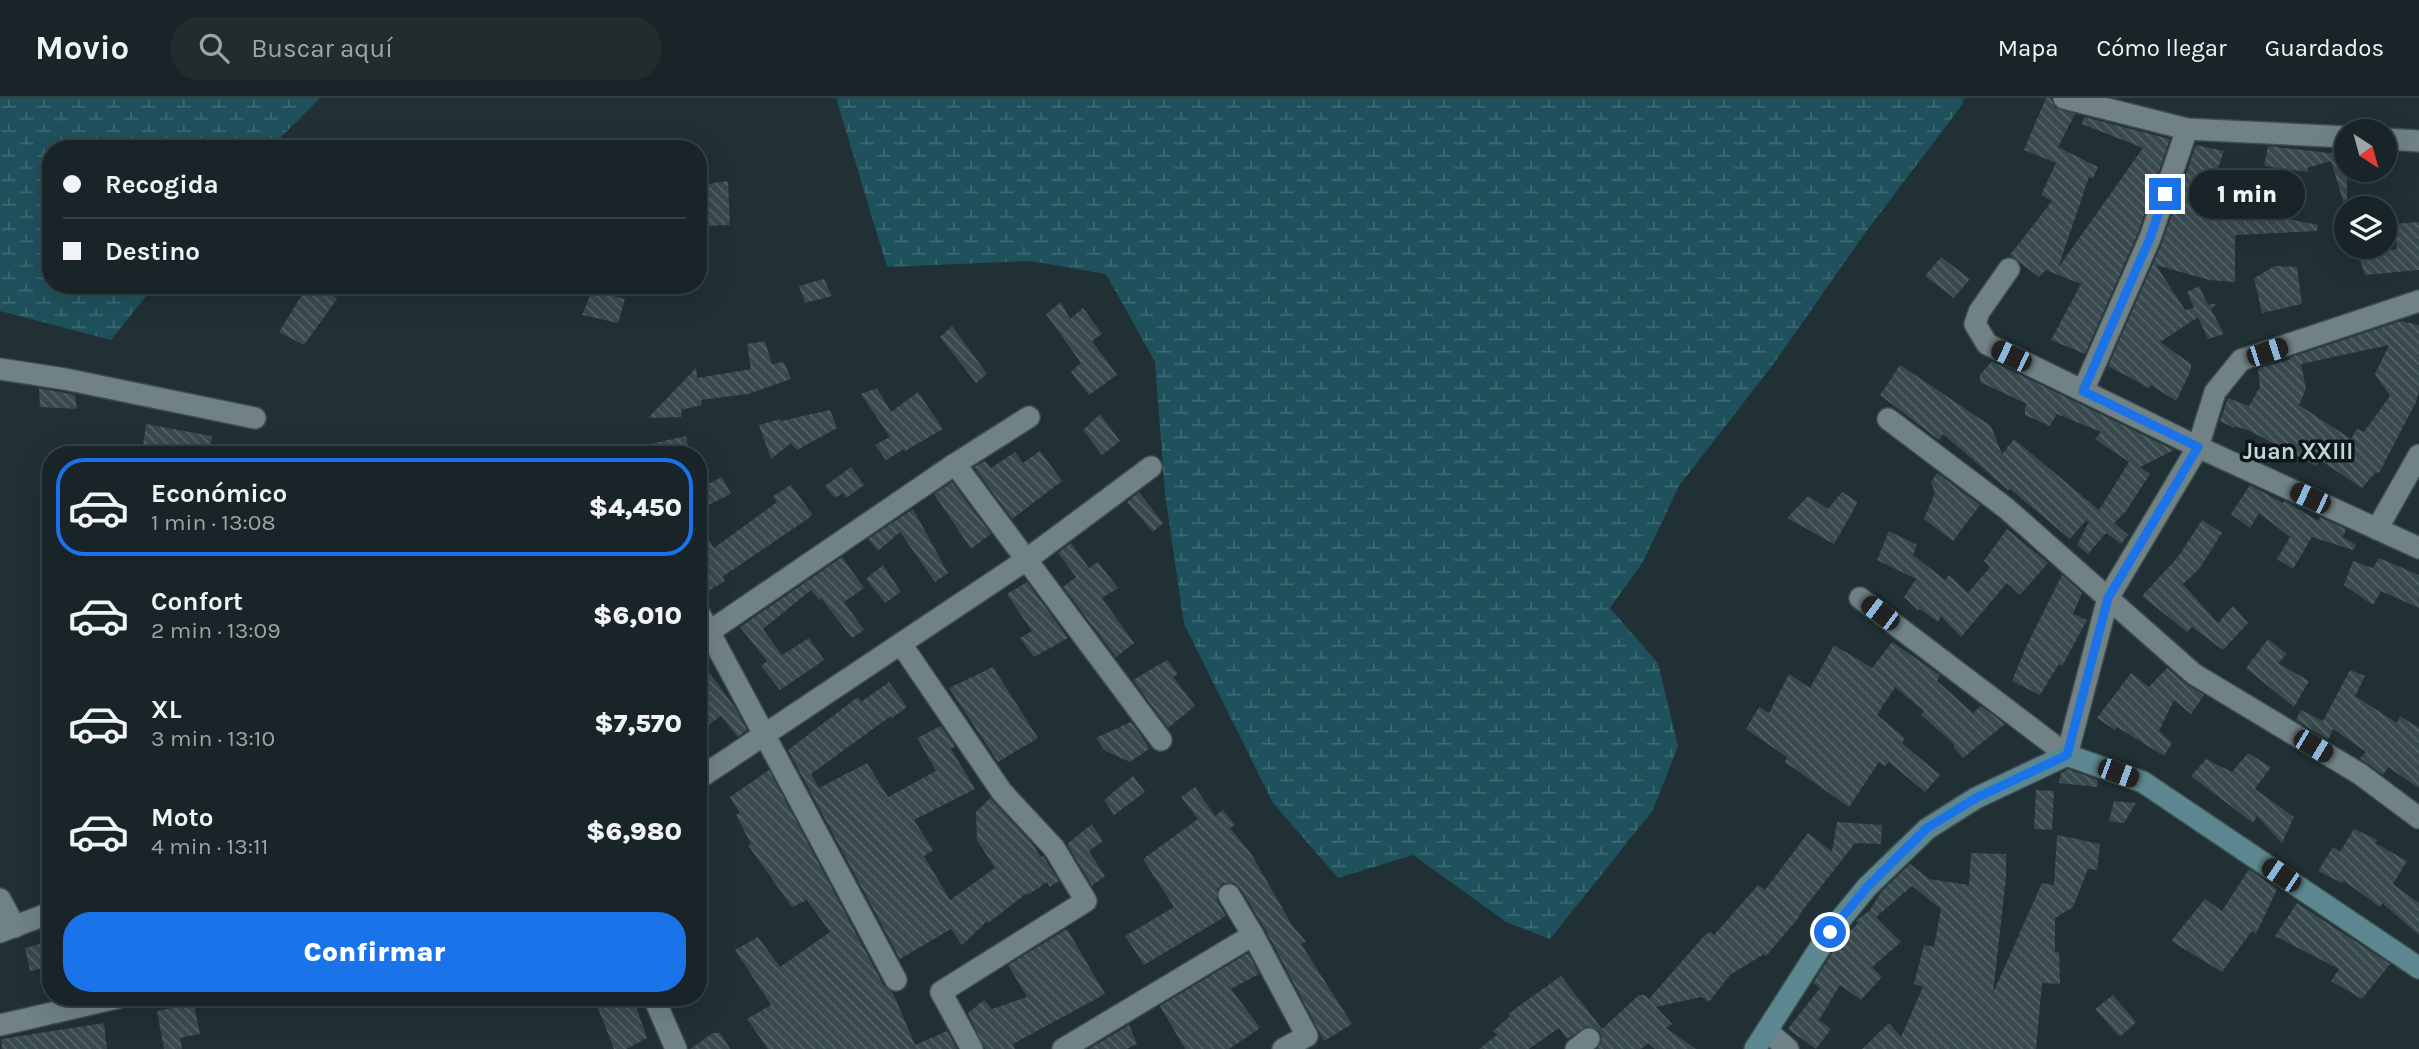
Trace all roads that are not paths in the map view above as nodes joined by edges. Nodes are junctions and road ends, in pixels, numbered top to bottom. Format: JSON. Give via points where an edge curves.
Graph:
{"nodes":[{"id":1,"x":2064,"y":98,"type":"edge"},
{"id":2,"x":2187,"y":129,"type":"junction"},
{"id":3,"x":2334,"y":136,"type":"edge"},
{"id":4,"x":2398,"y":140,"type":"edge"},
{"id":5,"x":2419,"y":141,"type":"edge"},
{"id":6,"x":2009,"y":269,"type":"dead end"},
{"id":7,"x":2419,"y":301,"type":"edge"},
{"id":8,"x":0,"y":369,"type":"edge"},
{"id":9,"x":2083,"y":391,"type":"junction"},
{"id":10,"x":1029,"y":417,"type":"dead end"},
{"id":11,"x":255,"y":418,"type":"dead end"},
{"id":12,"x":1888,"y":419,"type":"dead end"},
{"id":13,"x":2198,"y":447,"type":"junction"},
{"id":14,"x":2419,"y":455,"type":"edge"},
{"id":15,"x":955,"y":464,"type":"junction"},
{"id":16,"x":1151,"y":467,"type":"dead end"},
{"id":17,"x":2377,"y":529,"type":"junction"},
{"id":18,"x":2419,"y":548,"type":"edge"},
{"id":19,"x":1027,"y":560,"type":"junction"},
{"id":20,"x":1860,"y":598,"type":"dead end"},
{"id":21,"x":2108,"y":598,"type":"junction"},
{"id":22,"x":707,"y":633,"type":"edge"},
{"id":23,"x":707,"y":640,"type":"edge"},
{"id":24,"x":901,"y":643,"type":"junction"},
{"id":25,"x":763,"y":735,"type":"junction"},
{"id":26,"x":1161,"y":740,"type":"dead end"},
{"id":27,"x":2067,"y":755,"type":"junction"},
{"id":28,"x":707,"y":773,"type":"edge"},
{"id":29,"x":2419,"y":818,"type":"edge"},
{"id":30,"x":1229,"y":895,"type":"dead end"},
{"id":31,"x":0,"y":899,"type":"edge"},
{"id":32,"x":42,"y":917,"type":"edge"},
{"id":33,"x":7,"y":930,"type":"edge"},
{"id":34,"x":1254,"y":935,"type":"junction"},
{"id":35,"x":2419,"y":968,"type":"edge"},
{"id":36,"x":896,"y":980,"type":"dead end"},
{"id":37,"x":82,"y":1006,"type":"edge"},
{"id":38,"x":657,"y":1006,"type":"edge"},
{"id":39,"x":0,"y":1025,"type":"edge"},
{"id":40,"x":1761,"y":1040,"type":"edge"},
{"id":41,"x":676,"y":1049,"type":"edge"},
{"id":42,"x":972,"y":1049,"type":"edge"},
{"id":43,"x":1063,"y":1049,"type":"edge"},
{"id":44,"x":1283,"y":1049,"type":"edge"},
{"id":45,"x":1788,"y":1049,"type":"edge"}],
"edges":[{"from":1,"to":2,"type":"street"},
{"from":2,"to":3,"type":"street"},
{"from":2,"to":9,"type":"street","via":[[2150,238]]},
{"from":4,"to":5,"type":"street"},
{"from":6,"to":9,"type":"street","via":[[1979,312],[1975,324],[1979,333],[1987,344]]},
{"from":7,"to":13,"type":"street","via":[[2241,360],[2215,392]]},
{"from":8,"to":11,"type":"street"},
{"from":9,"to":13,"type":"street"},
{"from":10,"to":15,"type":"street"},
{"from":12,"to":21,"type":"street","via":[[2006,508]]},
{"from":13,"to":17,"type":"street"},
{"from":13,"to":21,"type":"street"},
{"from":14,"to":17,"type":"street"},
{"from":15,"to":19,"type":"street"},
{"from":15,"to":22,"type":"street"},
{"from":16,"to":19,"type":"street"},
{"from":17,"to":18,"type":"street"},
{"from":19,"to":24,"type":"street"},
{"from":19,"to":26,"type":"street"},
{"from":20,"to":27,"type":"street"},
{"from":21,"to":27,"type":"street"},
{"from":21,"to":29,"type":"street","via":[[2194,674],[2360,775]]},
{"from":23,"to":25,"type":"street"},
{"from":24,"to":25,"type":"street"},
{"from":24,"to":42,"type":"street","via":[[1002,792],[1054,848],[1086,901],[941,992]]},
{"from":25,"to":28,"type":"street"},
{"from":25,"to":36,"type":"street"},
{"from":27,"to":35,"type":"main road","via":[[2143,782]]},
{"from":27,"to":40,"type":"main road","via":[[1976,798],[1927,828],[1867,887],[1830,932]]},
{"from":30,"to":34,"type":"street"},
{"from":31,"to":33,"type":"street"},
{"from":32,"to":33,"type":"street"},
{"from":34,"to":43,"type":"street"},
{"from":34,"to":44,"type":"street","via":[[1307,1036]]},
{"from":37,"to":39,"type":"street"},
{"from":38,"to":41,"type":"street"},
{"from":40,"to":45,"type":"street"}]}
